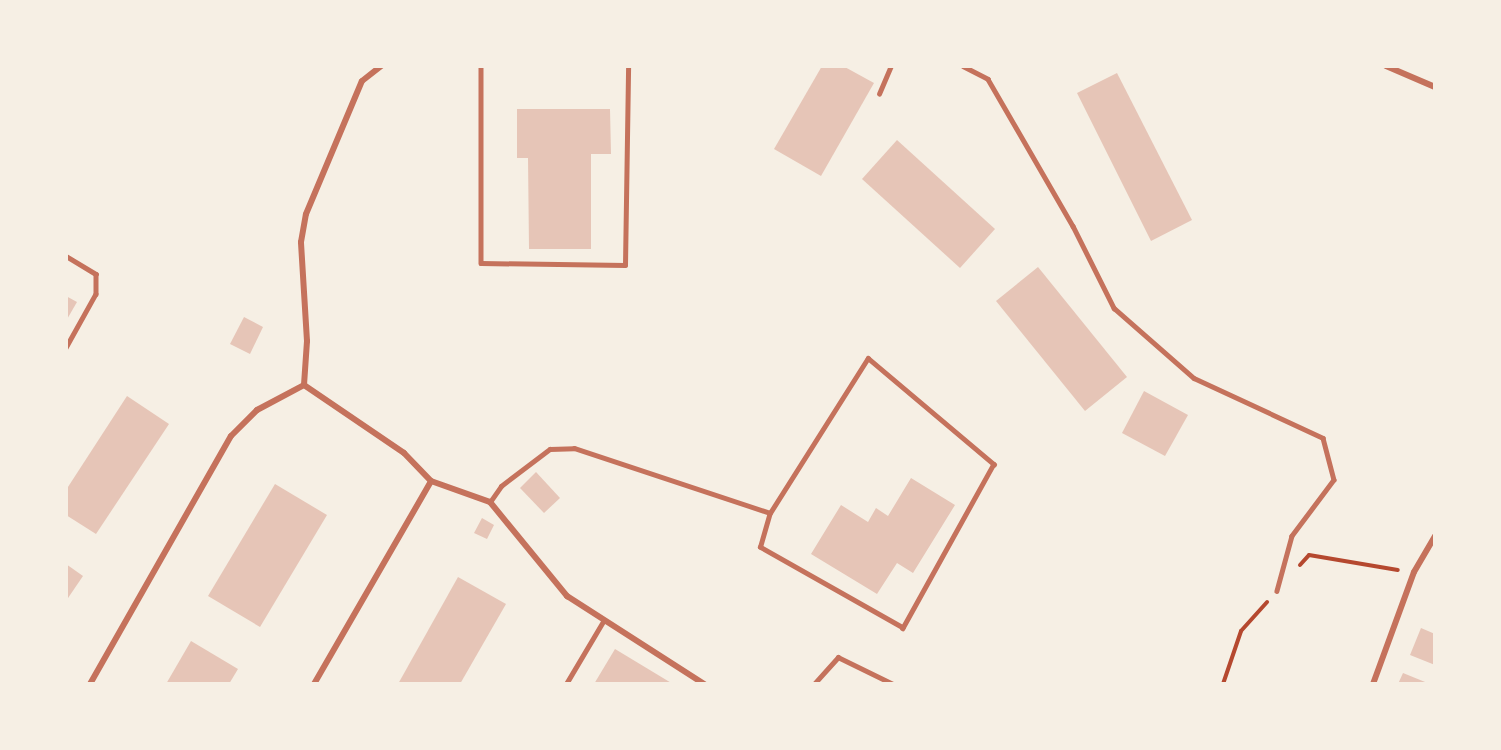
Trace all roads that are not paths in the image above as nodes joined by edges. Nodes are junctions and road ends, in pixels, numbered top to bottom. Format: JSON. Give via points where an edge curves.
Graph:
{"nodes":[{"id":1,"x":381,"y":66,"type":"edge"},
{"id":2,"x":481,"y":66,"type":"edge"},
{"id":3,"x":628,"y":66,"type":"edge"},
{"id":4,"x":891,"y":66,"type":"edge"},
{"id":5,"x":963,"y":66,"type":"edge"},
{"id":6,"x":1386,"y":66,"type":"edge"},
{"id":7,"x":1435,"y":87,"type":"edge"},
{"id":8,"x":879,"y":94,"type":"dead end"},
{"id":9,"x":66,"y":256,"type":"edge"},
{"id":10,"x":66,"y":348,"type":"edge"},
{"id":11,"x":304,"y":385,"type":"junction"},
{"id":12,"x":431,"y":481,"type":"junction"},
{"id":13,"x":490,"y":502,"type":"junction"},
{"id":14,"x":770,"y":513,"type":"junction"},
{"id":15,"x":1435,"y":536,"type":"edge"},
{"id":16,"x":1277,"y":591,"type":"road end"},
{"id":17,"x":604,"y":620,"type":"junction"},
{"id":18,"x":90,"y":684,"type":"edge"},
{"id":19,"x":314,"y":684,"type":"edge"},
{"id":20,"x":566,"y":684,"type":"edge"},
{"id":21,"x":704,"y":684,"type":"edge"},
{"id":22,"x":814,"y":684,"type":"edge"},
{"id":23,"x":893,"y":684,"type":"edge"},
{"id":24,"x":1373,"y":684,"type":"edge"}],
"edges":[{"from":1,"to":11,"type":"street","via":[[362,81],[306,214],[301,242],[307,341]]},
{"from":2,"to":3,"type":"lane","via":[[481,263],[625,265]]},
{"from":4,"to":8,"type":"lane"},
{"from":5,"to":16,"type":"lane","via":[[988,79],[1073,226],[1114,308],[1194,378],[1323,438],[1334,480],[1292,536]]},
{"from":6,"to":7,"type":"street"},
{"from":9,"to":10,"type":"lane","via":[[96,274],[96,294]]},
{"from":11,"to":12,"type":"street","via":[[404,453]]},
{"from":11,"to":18,"type":"street","via":[[257,410],[231,436]]},
{"from":12,"to":13,"type":"street"},
{"from":12,"to":19,"type":"street"},
{"from":13,"to":14,"type":"lane","via":[[501,486],[550,449],[574,448]]},
{"from":13,"to":17,"type":"street","via":[[567,596]]},
{"from":14,"to":14,"type":"lane","via":[[868,358],[994,464],[903,628],[760,547]]},
{"from":15,"to":24,"type":"street","via":[[1414,572]]},
{"from":17,"to":20,"type":"lane"},
{"from":17,"to":21,"type":"street"},
{"from":22,"to":23,"type":"lane","via":[[838,657]]}]}
